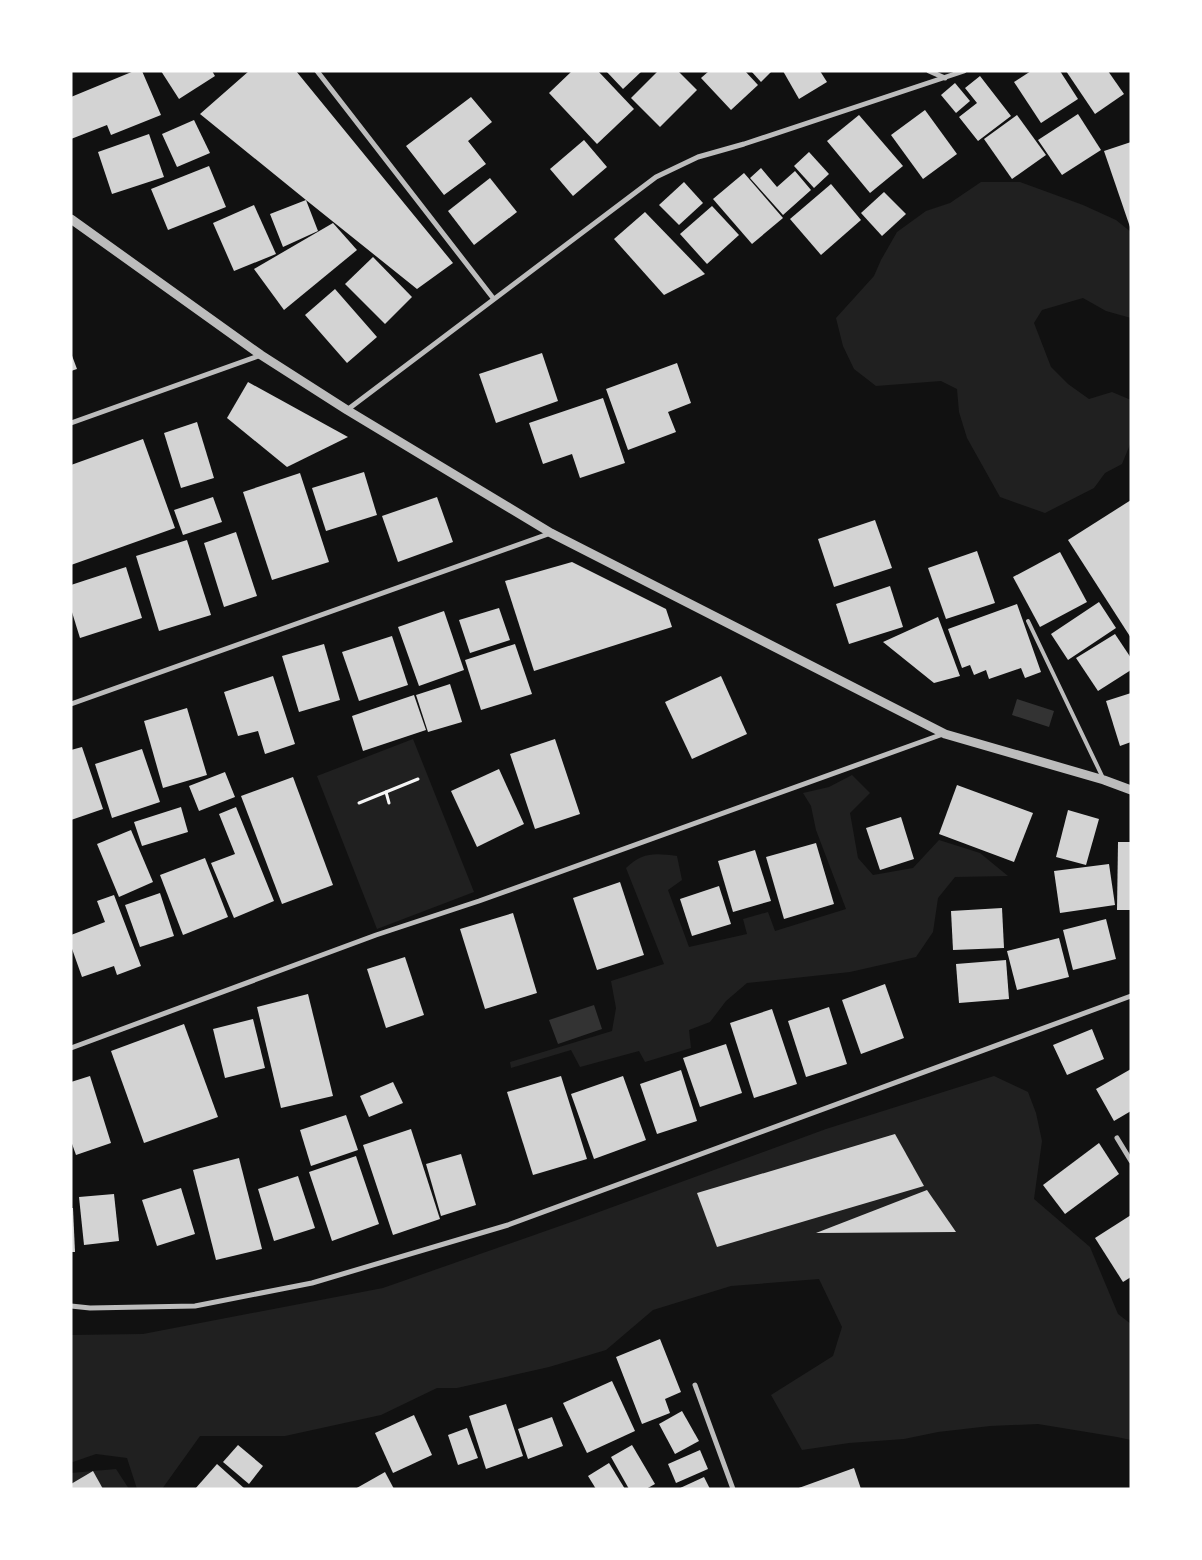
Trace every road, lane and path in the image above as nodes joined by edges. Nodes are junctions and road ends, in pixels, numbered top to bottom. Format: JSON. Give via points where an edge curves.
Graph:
{"nodes":[{"id":1,"x":317,"y":71,"type":"edge"},
{"id":2,"x":929,"y":71,"type":"edge"},
{"id":3,"x":964,"y":71,"type":"edge"},
{"id":4,"x":945,"y":78,"type":"junction"},
{"id":5,"x":71,"y":219,"type":"edge"},
{"id":6,"x":493,"y":298,"type":"junction"},
{"id":7,"x":261,"y":355,"type":"junction"},
{"id":8,"x":347,"y":410,"type":"junction"},
{"id":9,"x":71,"y":423,"type":"edge"},
{"id":10,"x":551,"y":533,"type":"junction"},
{"id":11,"x":1028,"y":621,"type":"dead end"},
{"id":12,"x":71,"y":704,"type":"edge"},
{"id":13,"x":945,"y":734,"type":"junction"},
{"id":14,"x":418,"y":779,"type":"dead end"},
{"id":15,"x":1104,"y":780,"type":"junction"},
{"id":16,"x":1131,"y":790,"type":"edge"},
{"id":17,"x":386,"y":792,"type":"junction"},
{"id":18,"x":359,"y":803,"type":"dead end"},
{"id":19,"x":389,"y":803,"type":"dead end"},
{"id":20,"x":1131,"y":996,"type":"edge"},
{"id":21,"x":71,"y":1048,"type":"edge"},
{"id":22,"x":1116,"y":1138,"type":"dead end"},
{"id":23,"x":1131,"y":1161,"type":"edge"},
{"id":24,"x":71,"y":1306,"type":"edge"},
{"id":25,"x":695,"y":1385,"type":"dead end"},
{"id":26,"x":733,"y":1489,"type":"edge"}],
"edges":[{"from":1,"to":6,"type":"street"},
{"from":2,"to":4,"type":"street"},
{"from":3,"to":4,"type":"street"},
{"from":4,"to":6,"type":"street","via":[[698,156],[656,177]]},
{"from":5,"to":7,"type":"street"},
{"from":6,"to":8,"type":"street"},
{"from":7,"to":8,"type":"street"},
{"from":7,"to":9,"type":"street"},
{"from":8,"to":10,"type":"street"},
{"from":10,"to":12,"type":"street"},
{"from":10,"to":13,"type":"street"},
{"from":11,"to":15,"type":"lane"},
{"from":13,"to":15,"type":"street"},
{"from":13,"to":21,"type":"street","via":[[376,935]]},
{"from":14,"to":17,"type":"path"},
{"from":15,"to":16,"type":"street"},
{"from":17,"to":18,"type":"path"},
{"from":17,"to":19,"type":"path"},
{"from":20,"to":24,"type":"street","via":[[508,1225],[312,1284],[195,1306]]},
{"from":22,"to":23,"type":"street"},
{"from":25,"to":26,"type":"street"}]}
